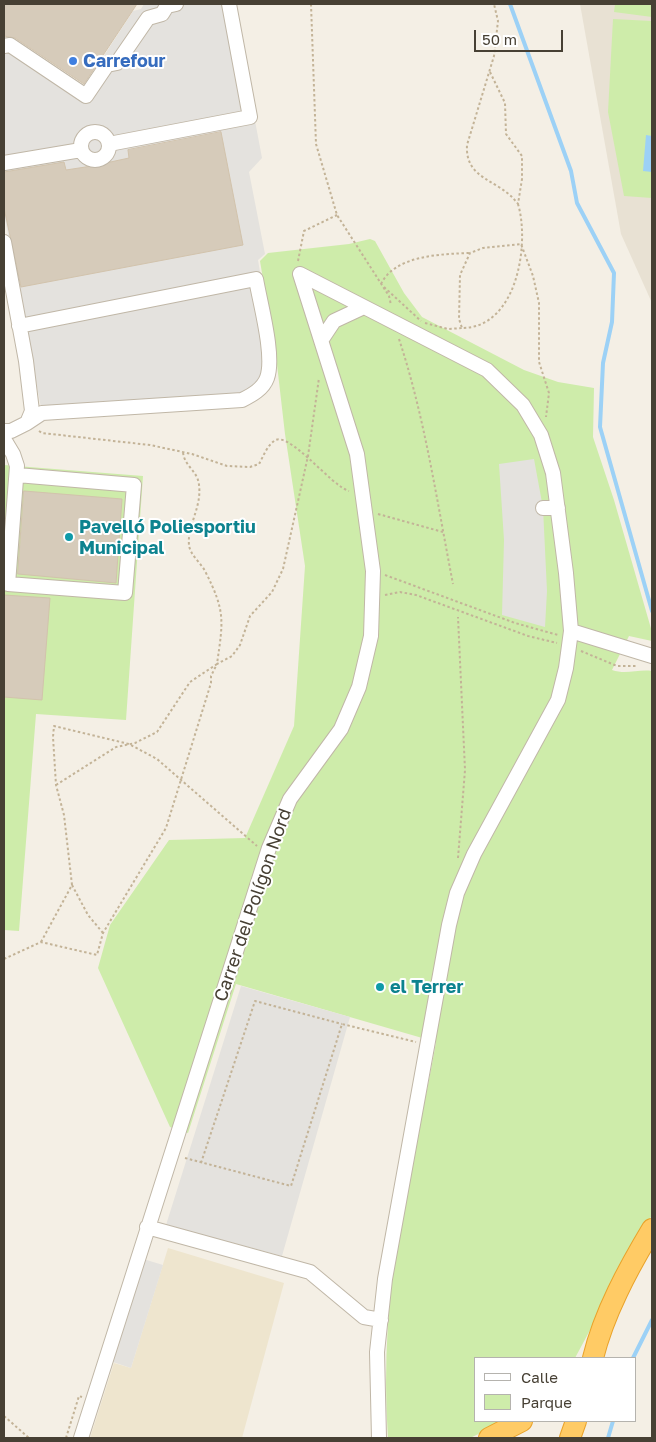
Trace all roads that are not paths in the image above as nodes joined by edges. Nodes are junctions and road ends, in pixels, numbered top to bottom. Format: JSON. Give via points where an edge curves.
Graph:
{"nodes":[{"id":1,"x":229,"y":4,"type":"edge"},
{"id":2,"x":172,"y":5,"type":"edge"},
{"id":3,"x":4,"y":46,"type":"edge"},
{"id":4,"x":109,"y":144,"type":"junction"},
{"id":5,"x":81,"y":150,"type":"junction"},
{"id":6,"x":4,"y":163,"type":"edge"},
{"id":7,"x":4,"y":242,"type":"edge"},
{"id":8,"x":364,"y":307,"type":"junction"},
{"id":9,"x":36,"y":322,"type":"junction"},
{"id":10,"x":19,"y":326,"type":"junction"},
{"id":11,"x":322,"y":339,"type":"junction"},
{"id":12,"x":26,"y":361,"type":"junction"},
{"id":13,"x":27,"y":423,"type":"junction"},
{"id":14,"x":4,"y":431,"type":"edge"},
{"id":15,"x":4,"y":439,"type":"edge"},
{"id":16,"x":17,"y":475,"type":"junction"},
{"id":17,"x":543,"y":508,"type":"dead end"},
{"id":18,"x":558,"y":508,"type":"junction"},
{"id":19,"x":570,"y":638,"type":"junction"},
{"id":20,"x":648,"y":661,"type":"edge"},
{"id":21,"x":147,"y":1227,"type":"junction"},
{"id":22,"x":652,"y":1229,"type":"edge"},
{"id":23,"x":380,"y":1320,"type":"junction"},
{"id":24,"x":595,"y":1350,"type":"edge"},
{"id":25,"x":520,"y":1422,"type":"edge"},
{"id":26,"x":576,"y":1422,"type":"edge"},
{"id":27,"x":81,"y":1438,"type":"edge"},
{"id":28,"x":379,"y":1438,"type":"edge"},
{"id":29,"x":489,"y":1438,"type":"edge"},
{"id":30,"x":570,"y":1438,"type":"edge"}],
"edges":[{"from":1,"to":4,"type":"street","via":[[250,117]]},
{"from":2,"to":3,"type":"street","via":[[162,14],[148,18],[118,63],[107,65],[86,96],[10,45]]},
{"from":4,"to":5,"type":"street","via":[[107,154],[99,160],[89,159]]},
{"from":4,"to":5,"type":"street","via":[[101,132],[91,131],[82,137]]},
{"from":5,"to":6,"type":"street"},
{"from":7,"to":10,"type":"street"},
{"from":8,"to":11,"type":"street","via":[[334,321]]},
{"from":8,"to":11,"type":"street","name":"Carrer del Polígon Nord","via":[[300,274]]},
{"from":8,"to":18,"type":"street","via":[[487,370],[523,406],[541,435],[553,472]]},
{"from":9,"to":10,"type":"street"},
{"from":9,"to":12,"type":"street","via":[[28,342]]},
{"from":9,"to":13,"type":"street","via":[[256,279],[270,361],[267,379],[251,396],[234,400],[42,413]]},
{"from":10,"to":12,"type":"street"},
{"from":11,"to":21,"type":"street","name":"Carrer del Polígon Nord","via":[[357,454],[364,495],[373,571],[371,636],[359,687],[341,730],[290,799],[269,848]]},
{"from":12,"to":13,"type":"street","via":[[32,411]]},
{"from":13,"to":14,"type":"street"},
{"from":15,"to":16,"type":"street","via":[[13,454]]},
{"from":16,"to":16,"type":"street","via":[[8,584],[125,593],[134,485]]},
{"from":17,"to":18,"type":"street"},
{"from":18,"to":19,"type":"street"},
{"from":19,"to":20,"type":"street"},
{"from":19,"to":23,"type":"street","via":[[558,700],[474,854],[449,925]]},
{"from":21,"to":23,"type":"street","via":[[310,1272],[364,1317]]},
{"from":21,"to":27,"type":"street","name":"Carrer del Polígon Nord"},
{"from":22,"to":24,"type":"highway","via":[[615,1296]]},
{"from":23,"to":28,"type":"street","via":[[377,1352]]},
{"from":25,"to":29,"type":"highway"},
{"from":26,"to":30,"type":"highway"}]}
